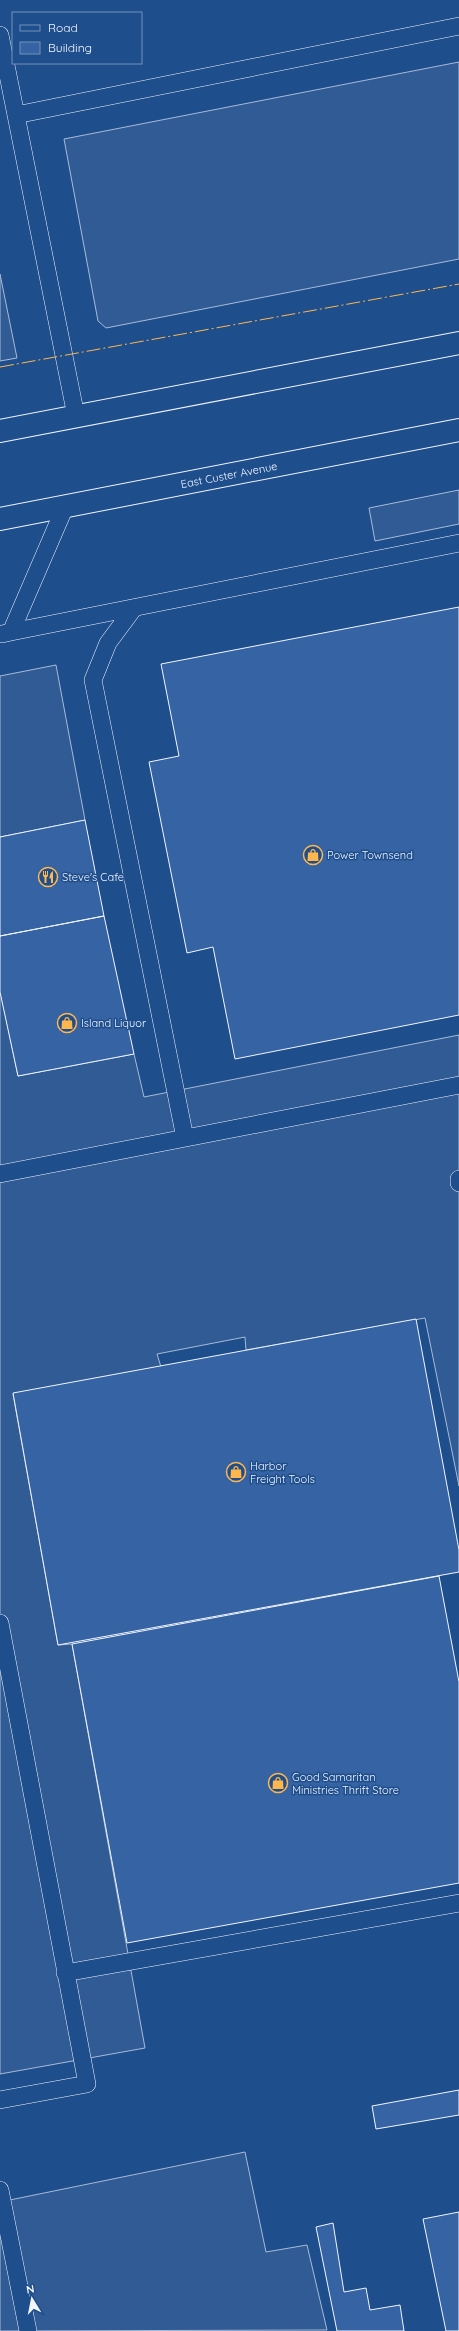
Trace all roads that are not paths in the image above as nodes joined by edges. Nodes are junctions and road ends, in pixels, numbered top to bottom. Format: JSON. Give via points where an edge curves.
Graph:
{"nodes":[{"id":1,"x":459,"y":26,"type":"edge"},
{"id":2,"x":0,"y":35,"type":"edge"},
{"id":3,"x":16,"y":115,"type":"junction"},
{"id":4,"x":459,"y":343,"type":"edge"},
{"id":5,"x":76,"y":416,"type":"junction"},
{"id":6,"x":459,"y":430,"type":"edge"},
{"id":7,"x":0,"y":431,"type":"edge"},
{"id":8,"x":65,"y":506,"type":"junction"},
{"id":9,"x":0,"y":519,"type":"edge"},
{"id":10,"x":459,"y":543,"type":"edge"},
{"id":11,"x":134,"y":608,"type":"junction"},
{"id":12,"x":6,"y":633,"type":"edge"},
{"id":13,"x":459,"y":1085,"type":"edge"},
{"id":14,"x":185,"y":1138,"type":"junction"},
{"id":15,"x":0,"y":1174,"type":"edge"},
{"id":16,"x":459,"y":1179,"type":"edge"},
{"id":17,"x":459,"y":1183,"type":"edge"},
{"id":18,"x":0,"y":1623,"type":"edge"},
{"id":19,"x":459,"y":1903,"type":"edge"},
{"id":20,"x":65,"y":1973,"type":"junction"},
{"id":21,"x":0,"y":2100,"type":"edge"},
{"id":22,"x":0,"y":2190,"type":"edge"},
{"id":23,"x":28,"y":2331,"type":"edge"}],
"edges":[{"from":1,"to":3,"type":"lane"},
{"from":2,"to":3,"type":"lane"},
{"from":3,"to":5,"type":"lane"},
{"from":4,"to":5,"type":"main road"},
{"from":5,"to":7,"type":"main road"},
{"from":6,"to":8,"type":"main road","name":"East Custer Avenue"},
{"from":8,"to":9,"type":"main road","name":"East Custer Avenue"},
{"from":8,"to":12,"type":"lane"},
{"from":10,"to":11,"type":"lane"},
{"from":11,"to":12,"type":"lane"},
{"from":11,"to":14,"type":"lane","via":[[108,643],[93,680]]},
{"from":13,"to":14,"type":"lane"},
{"from":14,"to":15,"type":"lane"},
{"from":16,"to":17,"type":"lane"},
{"from":18,"to":20,"type":"lane"},
{"from":19,"to":20,"type":"lane"},
{"from":20,"to":21,"type":"lane","via":[[87,2084]]},
{"from":22,"to":23,"type":"lane"}]}
